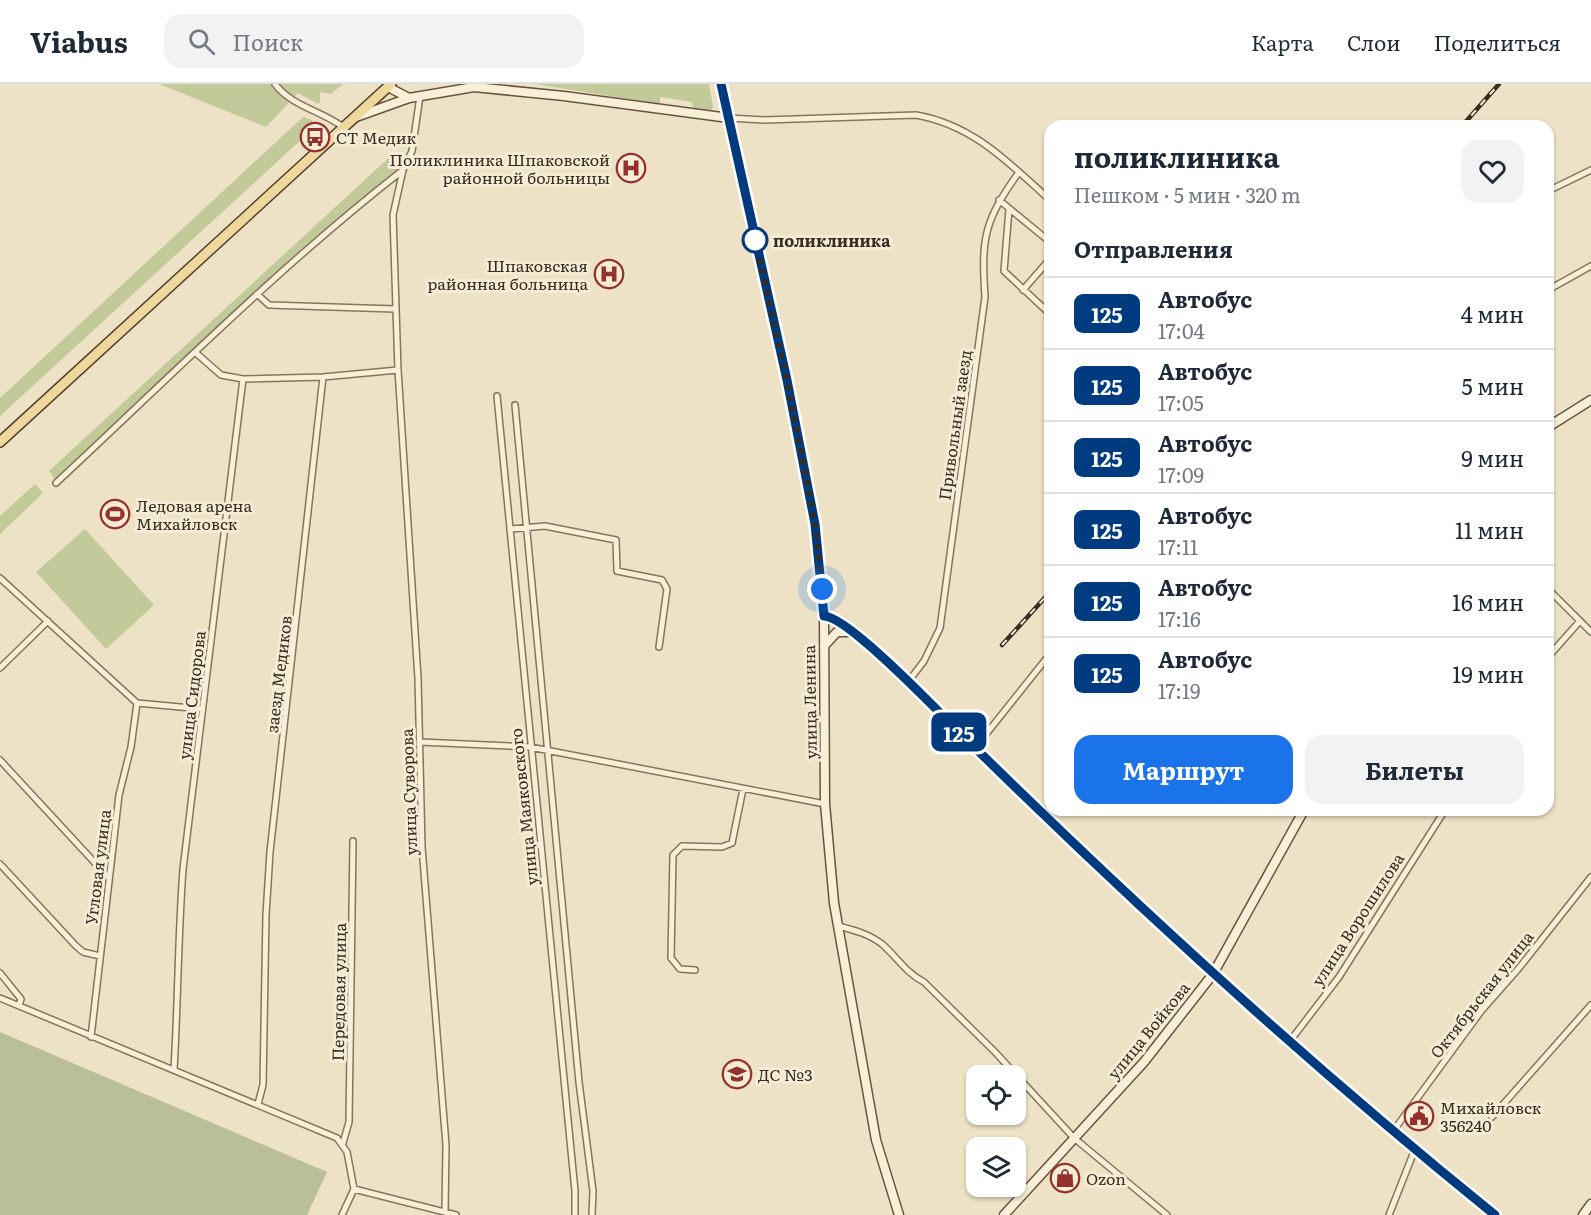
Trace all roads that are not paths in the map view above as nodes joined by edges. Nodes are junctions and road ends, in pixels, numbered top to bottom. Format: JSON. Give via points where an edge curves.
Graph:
{"nodes":[{"id":1,"x":274,"y":84,"type":"edge"},
{"id":2,"x":721,"y":84,"type":"edge"},
{"id":3,"x":389,"y":86,"type":"edge"},
{"id":4,"x":420,"y":96,"type":"junction"},
{"id":5,"x":409,"y":99,"type":"junction"},
{"id":6,"x":356,"y":117,"type":"junction"},
{"id":7,"x":729,"y":118,"type":"junction"},
{"id":8,"x":344,"y":128,"type":"junction"},
{"id":9,"x":403,"y":170,"type":"junction"},
{"id":10,"x":1591,"y":170,"type":"edge"},
{"id":11,"x":1019,"y":172,"type":"junction"},
{"id":12,"x":1554,"y":188,"type":"edge"},
{"id":13,"x":1044,"y":195,"type":"edge"},
{"id":14,"x":999,"y":200,"type":"junction"},
{"id":15,"x":1010,"y":209,"type":"junction"},
{"id":16,"x":1044,"y":237,"type":"edge"},
{"id":17,"x":1044,"y":266,"type":"edge"},
{"id":18,"x":1591,"y":266,"type":"edge"},
{"id":19,"x":1554,"y":287,"type":"edge"},
{"id":20,"x":1023,"y":290,"type":"junction"},
{"id":21,"x":257,"y":294,"type":"junction"},
{"id":22,"x":1044,"y":307,"type":"edge"},
{"id":23,"x":395,"y":309,"type":"junction"},
{"id":24,"x":196,"y":353,"type":"junction"},
{"id":25,"x":398,"y":370,"type":"junction"},
{"id":26,"x":323,"y":377,"type":"junction"},
{"id":27,"x":243,"y":379,"type":"junction"},
{"id":28,"x":497,"y":396,"type":"dead end"},
{"id":29,"x":1591,"y":400,"type":"edge"},
{"id":30,"x":515,"y":405,"type":"dead end"},
{"id":31,"x":1554,"y":423,"type":"edge"},
{"id":32,"x":0,"y":442,"type":"edge"},
{"id":33,"x":56,"y":483,"type":"dead end"},
{"id":34,"x":528,"y":527,"type":"junction"},
{"id":35,"x":511,"y":529,"type":"junction"},
{"id":36,"x":0,"y":578,"type":"edge"},
{"id":37,"x":1554,"y":595,"type":"edge"},
{"id":38,"x":824,"y":616,"type":"junction"},
{"id":39,"x":48,"y":621,"type":"junction"},
{"id":40,"x":1580,"y":622,"type":"junction"},
{"id":41,"x":852,"y":632,"type":"junction"},
{"id":42,"x":1591,"y":632,"type":"edge"},
{"id":43,"x":824,"y":646,"type":"junction"},
{"id":44,"x":659,"y":647,"type":"dead end"},
{"id":45,"x":1554,"y":650,"type":"edge"},
{"id":46,"x":1044,"y":662,"type":"edge"},
{"id":47,"x":0,"y":668,"type":"edge"},
{"id":48,"x":908,"y":682,"type":"junction"},
{"id":49,"x":137,"y":703,"type":"junction"},
{"id":50,"x":202,"y":709,"type":"junction"},
{"id":51,"x":420,"y":742,"type":"junction"},
{"id":52,"x":530,"y":747,"type":"junction"},
{"id":53,"x":975,"y":748,"type":"junction"},
{"id":54,"x":549,"y":751,"type":"junction"},
{"id":55,"x":0,"y":760,"type":"edge"},
{"id":56,"x":743,"y":789,"type":"junction"},
{"id":57,"x":825,"y":804,"type":"junction"},
{"id":58,"x":1044,"y":814,"type":"edge"},
{"id":59,"x":1047,"y":816,"type":"edge"},
{"id":60,"x":1301,"y":816,"type":"edge"},
{"id":61,"x":1440,"y":816,"type":"edge"},
{"id":62,"x":353,"y":841,"type":"dead end"},
{"id":63,"x":0,"y":864,"type":"edge"},
{"id":64,"x":108,"y":877,"type":"junction"},
{"id":65,"x":1591,"y":877,"type":"edge"},
{"id":66,"x":838,"y":926,"type":"junction"},
{"id":67,"x":100,"y":956,"type":"junction"},
{"id":68,"x":695,"y":970,"type":"dead end"},
{"id":69,"x":0,"y":974,"type":"edge"},
{"id":70,"x":1213,"y":974,"type":"junction"},
{"id":71,"x":0,"y":998,"type":"edge"},
{"id":72,"x":1591,"y":1005,"type":"edge"},
{"id":73,"x":20,"y":1006,"type":"junction"},
{"id":74,"x":91,"y":1037,"type":"junction"},
{"id":75,"x":1290,"y":1041,"type":"junction"},
{"id":76,"x":174,"y":1070,"type":"junction"},
{"id":77,"x":258,"y":1104,"type":"junction"},
{"id":78,"x":1492,"y":1117,"type":"dead end"},
{"id":79,"x":1394,"y":1130,"type":"junction"},
{"id":80,"x":1074,"y":1138,"type":"junction"},
{"id":81,"x":343,"y":1143,"type":"junction"},
{"id":82,"x":1415,"y":1149,"type":"junction"},
{"id":83,"x":354,"y":1189,"type":"junction"},
{"id":84,"x":1591,"y":1204,"type":"edge"},
{"id":85,"x":445,"y":1212,"type":"junction"},
{"id":86,"x":342,"y":1215,"type":"edge"},
{"id":87,"x":456,"y":1215,"type":"edge"},
{"id":88,"x":575,"y":1215,"type":"edge"},
{"id":89,"x":592,"y":1215,"type":"edge"},
{"id":90,"x":899,"y":1215,"type":"edge"},
{"id":91,"x":1004,"y":1215,"type":"edge"},
{"id":92,"x":1167,"y":1215,"type":"edge"},
{"id":93,"x":1389,"y":1215,"type":"edge"},
{"id":94,"x":1495,"y":1215,"type":"edge"},
{"id":95,"x":1583,"y":1215,"type":"edge"}],
"edges":[{"from":1,"to":8,"type":"street","via":[[298,103]]},
{"from":2,"to":7,"type":"main road","name":"улица Ленина"},
{"from":3,"to":5,"type":"main road"},
{"from":3,"to":6,"type":"main road"},
{"from":4,"to":5,"type":"main road"},
{"from":4,"to":7,"type":"main road","via":[[454,89],[490,88]]},
{"from":4,"to":9,"type":"street","name":"улица Суворова","via":[[412,151]]},
{"from":5,"to":6,"type":"main road"},
{"from":6,"to":8,"type":"main road"},
{"from":7,"to":11,"type":"street","via":[[916,115],[940,120],[979,139]]},
{"from":7,"to":38,"type":"main road","name":"улица Ленина","via":[[815,524]]},
{"from":8,"to":32,"type":"main road"},
{"from":9,"to":21,"type":"street"},
{"from":9,"to":23,"type":"street","name":"улица Суворова","via":[[393,215]]},
{"from":10,"to":12,"type":"street"},
{"from":11,"to":13,"type":"street"},
{"from":11,"to":14,"type":"street","name":"Привольный заезд"},
{"from":14,"to":15,"type":"street"},
{"from":14,"to":48,"type":"street","name":"Привольный заезд","via":[[987,225],[982,251],[985,297],[940,628],[924,661]]},
{"from":15,"to":16,"type":"street"},
{"from":15,"to":20,"type":"street","via":[[1004,271]]},
{"from":17,"to":20,"type":"street"},
{"from":18,"to":19,"type":"street"},
{"from":20,"to":22,"type":"street"},
{"from":21,"to":23,"type":"street","via":[[269,305]]},
{"from":21,"to":24,"type":"street"},
{"from":23,"to":25,"type":"street","name":"улица Суворова"},
{"from":24,"to":27,"type":"street","via":[[221,375]]},
{"from":24,"to":33,"type":"street"},
{"from":25,"to":26,"type":"street"},
{"from":25,"to":51,"type":"street","name":"улица Суворова"},
{"from":26,"to":27,"type":"street"},
{"from":26,"to":77,"type":"street","name":"заезд Медиков","via":[[270,852],[263,1085]]},
{"from":27,"to":50,"type":"street","name":"улица Сидорова"},
{"from":28,"to":35,"type":"street","name":"улица Маяковского"},
{"from":29,"to":31,"type":"main road"},
{"from":30,"to":34,"type":"street","name":"улица Маяковского"},
{"from":34,"to":35,"type":"street"},
{"from":34,"to":44,"type":"street","via":[[567,529],[616,540],[617,571],[662,580],[667,589]]},
{"from":34,"to":54,"type":"street","name":"улица Маяковского"},
{"from":35,"to":52,"type":"street","name":"улица Маяковского"},
{"from":36,"to":39,"type":"street"},
{"from":37,"to":40,"type":"street"},
{"from":38,"to":41,"type":"main road"},
{"from":38,"to":43,"type":"main road","name":"улица Ленина"},
{"from":39,"to":47,"type":"street"},
{"from":39,"to":49,"type":"street"},
{"from":40,"to":42,"type":"street"},
{"from":40,"to":45,"type":"street"},
{"from":41,"to":43,"type":"main road","via":[[837,632]]},
{"from":41,"to":48,"type":"main road"},
{"from":43,"to":57,"type":"main road","name":"улица Ленина"},
{"from":46,"to":53,"type":"street"},
{"from":48,"to":53,"type":"main road"},
{"from":49,"to":50,"type":"street"},
{"from":49,"to":64,"type":"street","name":"Угловая улица"},
{"from":50,"to":76,"type":"street","name":"улица Сидорова","via":[[181,890]]},
{"from":51,"to":52,"type":"street"},
{"from":51,"to":85,"type":"street","name":"улица Суворова","via":[[422,847],[446,1144]]},
{"from":52,"to":54,"type":"street"},
{"from":52,"to":88,"type":"street","name":"улица Маяковского"},
{"from":53,"to":58,"type":"main road"},
{"from":54,"to":56,"type":"street"},
{"from":54,"to":89,"type":"street","name":"улица Маяковского","via":[[593,1191]]},
{"from":55,"to":64,"type":"street"},
{"from":56,"to":57,"type":"street"},
{"from":56,"to":68,"type":"street","via":[[732,843],[722,847],[682,846],[673,855],[671,958],[680,969]]},
{"from":57,"to":66,"type":"main road","name":"улица Ленина"},
{"from":59,"to":70,"type":"main road"},
{"from":60,"to":70,"type":"main road","name":"улица Войкова"},
{"from":61,"to":75,"type":"street","name":"улица Ворошилова","via":[[1339,977]]},
{"from":62,"to":81,"type":"street","name":"Передовая улица","via":[[349,1122]]},
{"from":63,"to":67,"type":"street","via":[[76,946]]},
{"from":64,"to":67,"type":"street","name":"Угловая улица"},
{"from":65,"to":79,"type":"street","name":"Октябрьская улица","via":[[1482,1010]]},
{"from":66,"to":80,"type":"street","via":[[861,932],[881,944],[912,976],[924,982]]},
{"from":66,"to":90,"type":"main road","name":"улица Ленина","via":[[876,1140]]},
{"from":67,"to":74,"type":"street","name":"Угловая улица"},
{"from":69,"to":73,"type":"street","via":[[21,999]]},
{"from":70,"to":75,"type":"main road"},
{"from":70,"to":80,"type":"main road","name":"улица Войкова","via":[[1144,1062]]},
{"from":71,"to":73,"type":"street"},
{"from":72,"to":78,"type":"street"},
{"from":73,"to":74,"type":"street"},
{"from":74,"to":76,"type":"street"},
{"from":75,"to":79,"type":"main road"},
{"from":76,"to":77,"type":"street"},
{"from":77,"to":81,"type":"street","via":[[322,1130]]},
{"from":79,"to":82,"type":"main road"},
{"from":80,"to":91,"type":"main road","name":"улица Войкова"},
{"from":80,"to":92,"type":"street"},
{"from":81,"to":83,"type":"street"},
{"from":82,"to":93,"type":"street"},
{"from":82,"to":94,"type":"main road"},
{"from":83,"to":85,"type":"street"},
{"from":83,"to":86,"type":"street"},
{"from":84,"to":95,"type":"main road"},
{"from":85,"to":87,"type":"street"}]}
